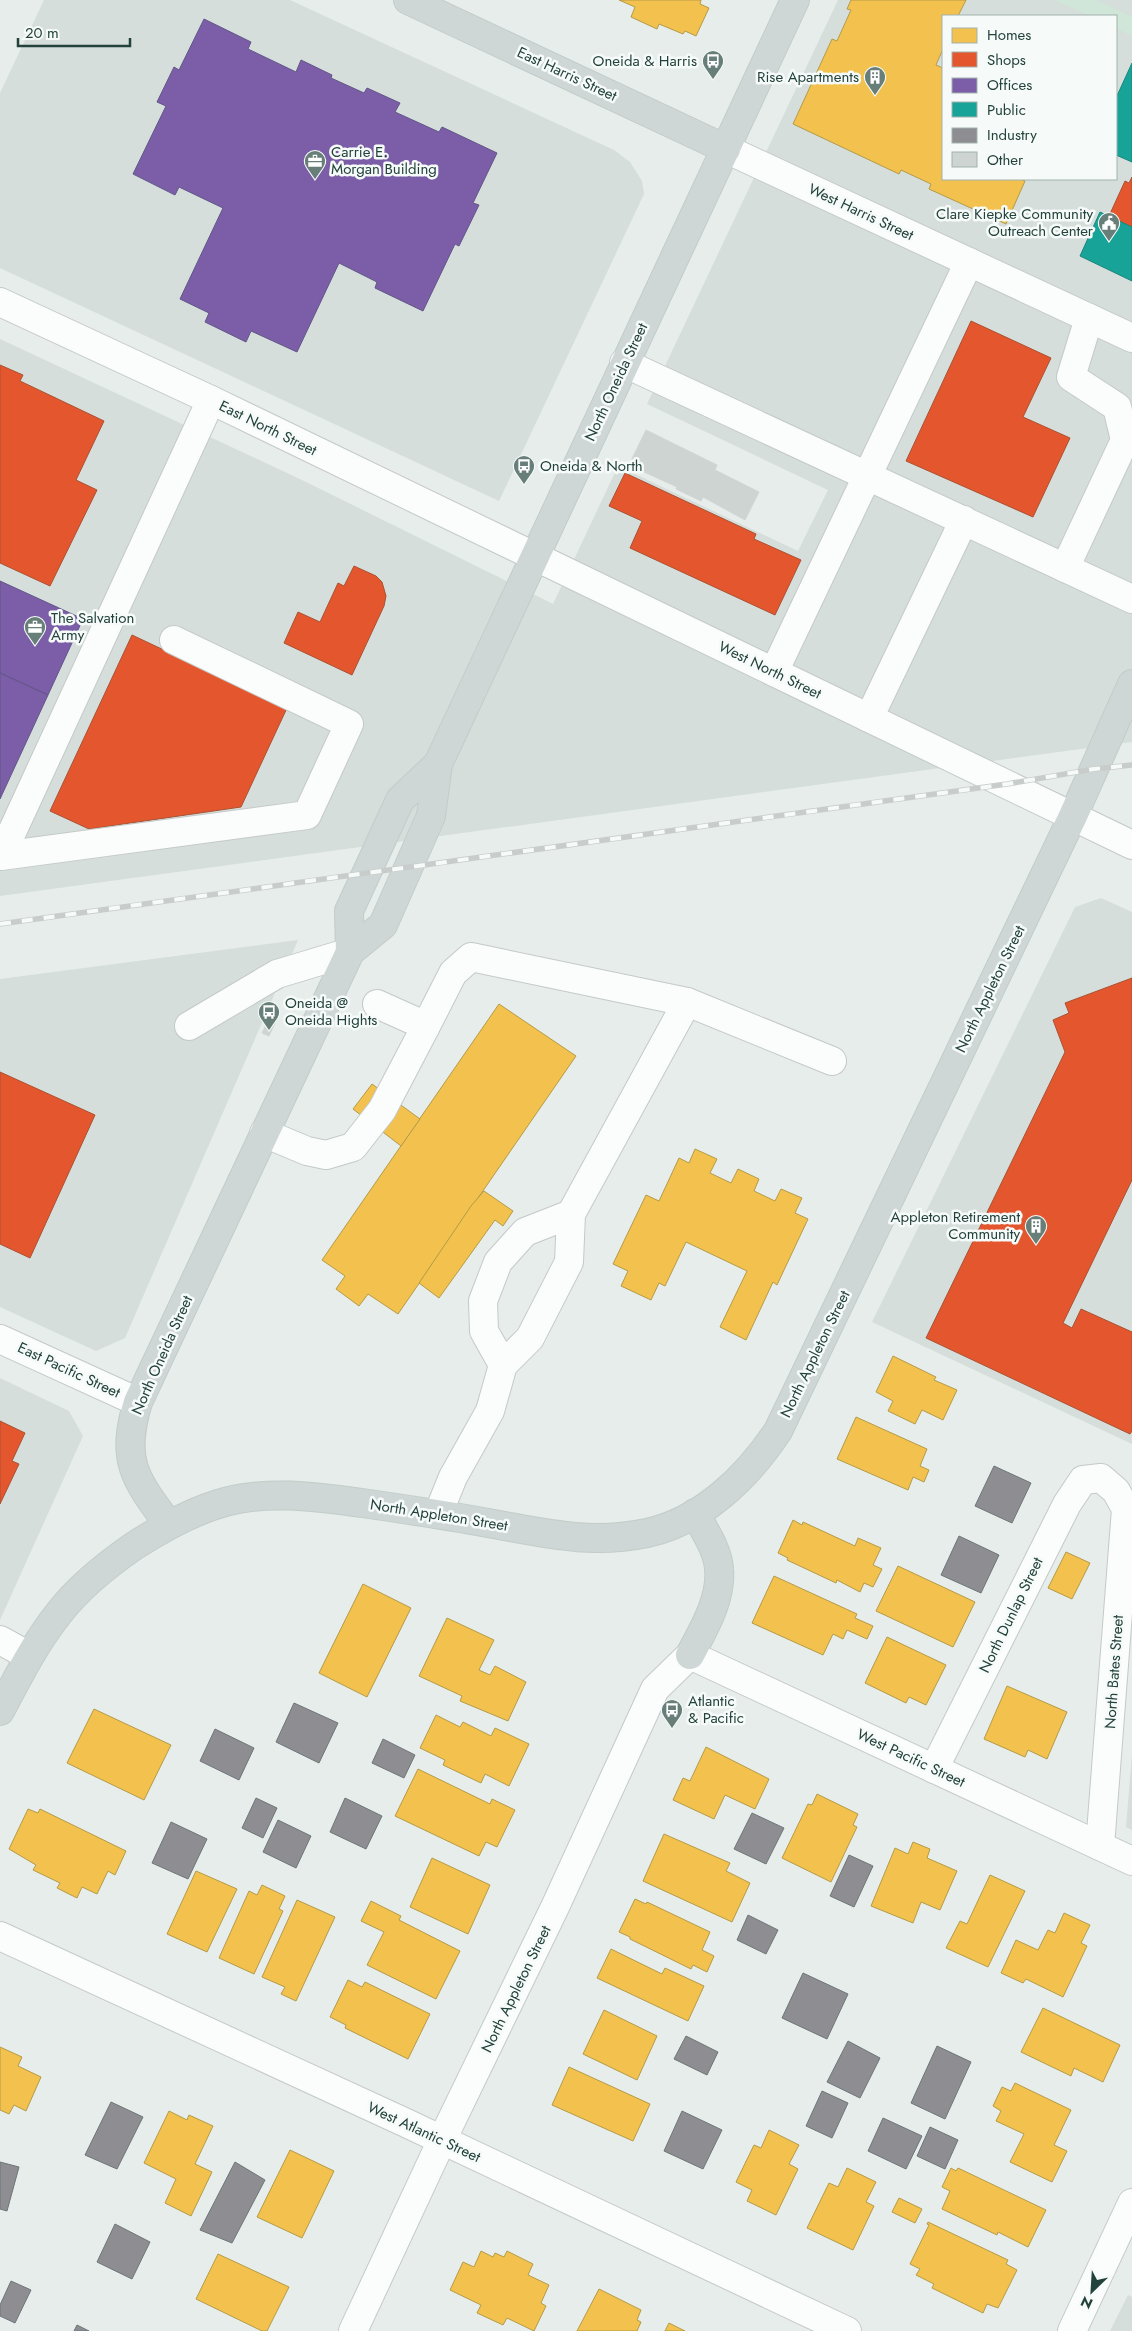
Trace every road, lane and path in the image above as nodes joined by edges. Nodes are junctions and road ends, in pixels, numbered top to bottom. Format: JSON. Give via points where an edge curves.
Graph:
{"nodes":[{"id":1,"x":408,"y":0,"type":"edge"},
{"id":2,"x":795,"y":0,"type":"edge"},
{"id":3,"x":726,"y":149,"type":"junction"},
{"id":4,"x":969,"y":262,"type":"junction"},
{"id":5,"x":0,"y":302,"type":"edge"},
{"id":6,"x":1089,"y":318,"type":"junction"},
{"id":7,"x":1132,"y":338,"type":"edge"},
{"id":8,"x":624,"y":362,"type":"junction"},
{"id":9,"x":211,"y":400,"type":"junction"},
{"id":10,"x":867,"y":476,"type":"junction"},
{"id":11,"x":964,"y":520,"type":"junction"},
{"id":12,"x":534,"y":556,"type":"junction"},
{"id":13,"x":1065,"y":568,"type":"junction"},
{"id":14,"x":1132,"y":599,"type":"edge"},
{"id":15,"x":174,"y":640,"type":"dead end"},
{"id":16,"x":774,"y":672,"type":"junction"},
{"id":17,"x":1132,"y":684,"type":"edge"},
{"id":18,"x":869,"y":718,"type":"junction"},
{"id":19,"x":438,"y":764,"type":"junction"},
{"id":20,"x":1073,"y":816,"type":"junction"},
{"id":21,"x":1132,"y":845,"type":"edge"},
{"id":22,"x":350,"y":952,"type":"junction"},
{"id":23,"x":687,"y":1002,"type":"junction"},
{"id":24,"x":377,"y":1004,"type":"dead end"},
{"id":25,"x":189,"y":1026,"type":"dead end"},
{"id":26,"x":426,"y":1026,"type":"junction"},
{"id":27,"x":832,"y":1060,"type":"dead end"},
{"id":28,"x":264,"y":1133,"type":"junction"},
{"id":29,"x":571,"y":1214,"type":"junction"},
{"id":30,"x":0,"y":1339,"type":"edge"},
{"id":31,"x":503,"y":1365,"type":"junction"},
{"id":32,"x":138,"y":1402,"type":"junction"},
{"id":33,"x":1101,"y":1478,"type":"joint"},
{"id":34,"x":695,"y":1513,"type":"junction"},
{"id":35,"x":438,"y":1514,"type":"junction"},
{"id":36,"x":169,"y":1525,"type":"junction"},
{"id":37,"x":0,"y":1640,"type":"edge"},
{"id":38,"x":690,"y":1655,"type":"junction"},
{"id":39,"x":29,"y":1656,"type":"junction"},
{"id":40,"x":0,"y":1711,"type":"edge"},
{"id":41,"x":934,"y":1769,"type":"junction"},
{"id":42,"x":1100,"y":1846,"type":"junction"},
{"id":43,"x":1132,"y":1861,"type":"edge"},
{"id":44,"x":0,"y":1936,"type":"edge"},
{"id":45,"x":442,"y":2140,"type":"junction"},
{"id":46,"x":1132,"y":2203,"type":"edge"},
{"id":47,"x":353,"y":2331,"type":"edge"},
{"id":48,"x":847,"y":2331,"type":"edge"},
{"id":49,"x":1072,"y":2331,"type":"edge"}],
"edges":[{"from":1,"to":3,"type":"main road","name":"East Harris Street"},
{"from":2,"to":3,"type":"main road","name":"North Oneida Street"},
{"from":3,"to":4,"type":"street","name":"West Harris Street"},
{"from":3,"to":8,"type":"main road","name":"North Oneida Street"},
{"from":4,"to":6,"type":"street","name":"West Harris Street"},
{"from":4,"to":10,"type":"street"},
{"from":5,"to":9,"type":"street","name":"East North Street"},
{"from":6,"to":7,"type":"street","name":"West Harris Street"},
{"from":6,"to":13,"type":"street","via":[[1071,377],[1117,407],[1125,440]]},
{"from":8,"to":10,"type":"street"},
{"from":8,"to":12,"type":"main road","name":"North Oneida Street"},
{"from":9,"to":12,"type":"street","name":"East North Street"},
{"from":9,"to":15,"type":"street","via":[[1,856],[308,815],[349,724]]},
{"from":10,"to":11,"type":"street"},
{"from":10,"to":16,"type":"street"},
{"from":11,"to":13,"type":"street"},
{"from":11,"to":18,"type":"street"},
{"from":12,"to":16,"type":"street","name":"West North Street"},
{"from":12,"to":19,"type":"main road","name":"North Oneida Street"},
{"from":13,"to":14,"type":"street"},
{"from":16,"to":18,"type":"street","name":"West North Street"},
{"from":17,"to":20,"type":"main road","name":"North Appleton Street"},
{"from":18,"to":20,"type":"street","name":"West North Street"},
{"from":19,"to":22,"type":"main road","name":"North Oneida Street","via":[[432,816],[383,925]]},
{"from":19,"to":22,"type":"main road","name":"North Oneida Street","via":[[400,800],[349,912]]},
{"from":20,"to":21,"type":"street","name":"West North Street"},
{"from":20,"to":34,"type":"main road","name":"North Appleton Street","via":[[778,1431],[747,1471],[714,1501]]},
{"from":22,"to":25,"type":"street","via":[[277,974]]},
{"from":22,"to":28,"type":"main road","name":"North Oneida Street"},
{"from":23,"to":26,"type":"street","via":[[471,957],[453,973]]},
{"from":23,"to":27,"type":"street"},
{"from":23,"to":29,"type":"street"},
{"from":24,"to":26,"type":"street"},
{"from":26,"to":28,"type":"street","via":[[382,1110],[353,1148],[326,1155],[306,1151]]},
{"from":28,"to":32,"type":"main road","name":"North Oneida Street"},
{"from":29,"to":31,"type":"street","via":[[569,1262],[530,1338]]},
{"from":29,"to":31,"type":"street","via":[[525,1232],[498,1262],[483,1301],[484,1331]]},
{"from":30,"to":32,"type":"street","name":"East Pacific Street"},
{"from":31,"to":35,"type":"street","via":[[490,1411],[453,1477]]},
{"from":32,"to":36,"type":"main road","name":"North Oneida Street","via":[[130,1431],[136,1477]]},
{"from":33,"to":41,"type":"street","name":"North Dunlap Street","via":[[1083,1480],[1067,1504]]},
{"from":33,"to":42,"type":"street","name":"North Bates Street","via":[[1116,1491],[1126,1509]]},
{"from":34,"to":35,"type":"main road","name":"North Appleton Street","via":[[650,1532],[597,1539],[570,1538]]},
{"from":34,"to":38,"type":"main road","via":[[720,1568],[719,1586],[708,1619]]},
{"from":35,"to":36,"type":"main road","name":"North Appleton Street","via":[[317,1498],[259,1496],[225,1502]]},
{"from":36,"to":39,"type":"main road","via":[[112,1561],[60,1612]]},
{"from":37,"to":39,"type":"street"},
{"from":38,"to":41,"type":"street","name":"West Pacific Street"},
{"from":38,"to":45,"type":"street","name":"North Appleton Street","via":[[654,1689],[555,1907]]},
{"from":39,"to":40,"type":"main road"},
{"from":41,"to":42,"type":"street","name":"West Pacific Street"},
{"from":42,"to":43,"type":"street","name":"West Pacific Street"},
{"from":44,"to":45,"type":"street","name":"West Atlantic Street"},
{"from":45,"to":47,"type":"street","name":"North Appleton Street"},
{"from":45,"to":48,"type":"street","name":"West Atlantic Street"},
{"from":46,"to":49,"type":"street"}]}
